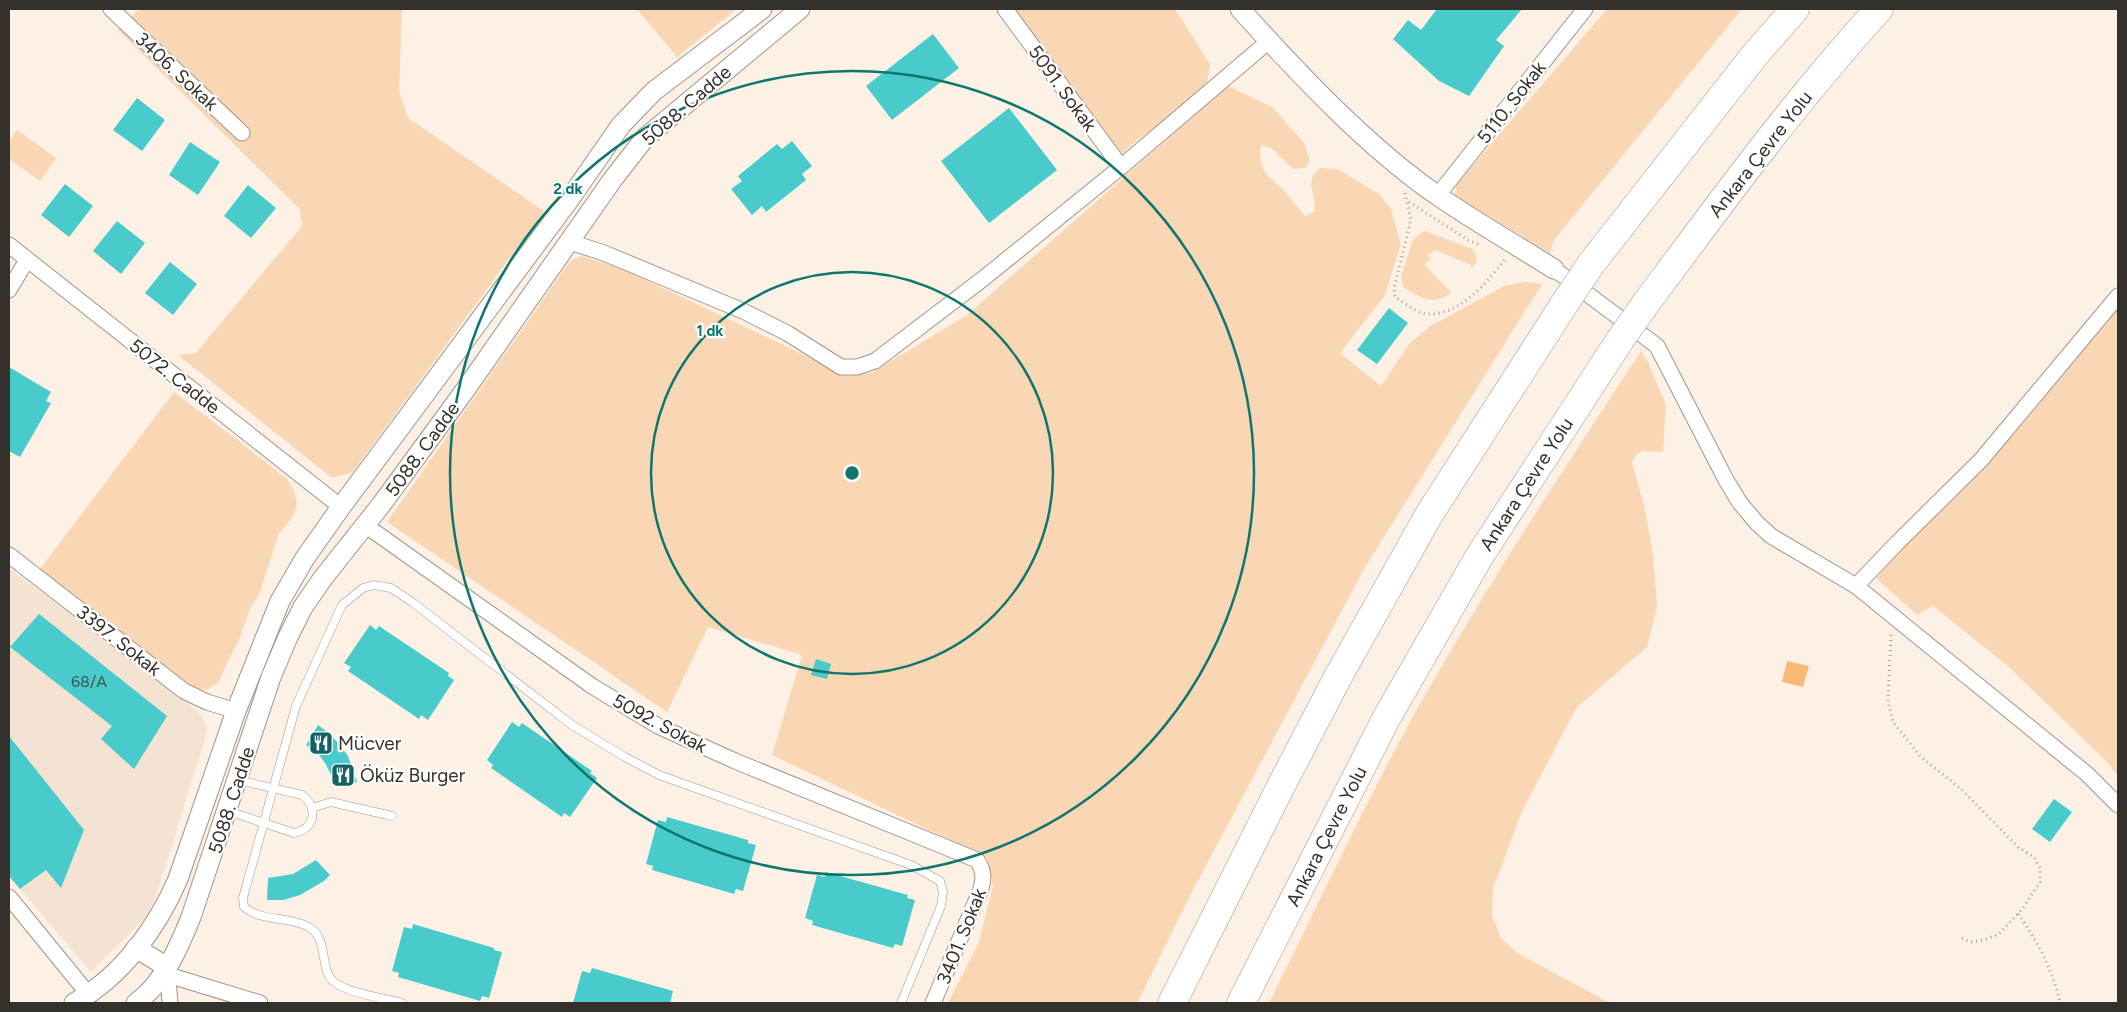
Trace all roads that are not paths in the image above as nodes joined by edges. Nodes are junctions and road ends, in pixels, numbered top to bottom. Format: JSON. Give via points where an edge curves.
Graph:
{"nodes":[{"id":1,"x":112,"y":9,"type":"edge"},
{"id":2,"x":762,"y":9,"type":"edge"},
{"id":3,"x":800,"y":9,"type":"edge"},
{"id":4,"x":1005,"y":9,"type":"edge"},
{"id":5,"x":1240,"y":9,"type":"edge"},
{"id":6,"x":1585,"y":9,"type":"edge"},
{"id":7,"x":1795,"y":9,"type":"edge"},
{"id":8,"x":1879,"y":9,"type":"edge"},
{"id":9,"x":1269,"y":40,"type":"junction"},
{"id":10,"x":242,"y":132,"type":"dead end"},
{"id":11,"x":1121,"y":167,"type":"junction"},
{"id":12,"x":1438,"y":196,"type":"junction"},
{"id":13,"x":570,"y":242,"type":"junction"},
{"id":14,"x":9,"y":245,"type":"edge"},
{"id":15,"x":27,"y":260,"type":"junction"},
{"id":16,"x":1554,"y":268,"type":"joint"},
{"id":17,"x":9,"y":290,"type":"edge"},
{"id":18,"x":2118,"y":296,"type":"edge"},
{"id":19,"x":341,"y":507,"type":"junction"},
{"id":20,"x":365,"y":525,"type":"junction"},
{"id":21,"x":9,"y":555,"type":"edge"},
{"id":22,"x":1856,"y":586,"type":"junction"},
{"id":23,"x":236,"y":711,"type":"junction"},
{"id":24,"x":238,"y":779,"type":"junction"},
{"id":25,"x":275,"y":788,"type":"junction"},
{"id":26,"x":2118,"y":804,"type":"edge"},
{"id":27,"x":312,"y":808,"type":"junction"},
{"id":28,"x":228,"y":811,"type":"junction"},
{"id":29,"x":392,"y":816,"type":"dead end"},
{"id":30,"x":264,"y":823,"type":"junction"},
{"id":31,"x":982,"y":868,"type":"joint"},
{"id":32,"x":9,"y":897,"type":"edge"},
{"id":33,"x":136,"y":948,"type":"junction"},
{"id":34,"x":167,"y":971,"type":"junction"},
{"id":35,"x":82,"y":999,"type":"edge"},
{"id":36,"x":136,"y":1003,"type":"edge"},
{"id":37,"x":170,"y":1003,"type":"edge"},
{"id":38,"x":260,"y":1003,"type":"edge"},
{"id":39,"x":402,"y":1003,"type":"edge"},
{"id":40,"x":901,"y":1003,"type":"edge"},
{"id":41,"x":933,"y":1003,"type":"edge"},
{"id":42,"x":1172,"y":1003,"type":"edge"},
{"id":43,"x":1241,"y":1003,"type":"edge"}],
"edges":[{"from":1,"to":10,"type":"street","name":"3406. Sokak"},
{"from":2,"to":19,"type":"street","name":"5088. Cadde","via":[[654,91],[621,125]]},
{"from":3,"to":13,"type":"street","name":"5088. Cadde","via":[[645,138]]},
{"from":4,"to":11,"type":"street","name":"5091. Sokak"},
{"from":5,"to":9,"type":"street"},
{"from":6,"to":12,"type":"street","name":"5110. Sokak"},
{"from":7,"to":42,"type":"highway","bridge":true,"via":[[1754,56],[1591,264],[1430,513],[1280,788]]},
{"from":8,"to":43,"type":"highway","name":"Ankara Çevre Yolu","bridge":true,"via":[[1733,186],[1644,306],[1479,558],[1392,709]]},
{"from":9,"to":11,"type":"street"},
{"from":9,"to":12,"type":"street","via":[[1376,146]]},
{"from":11,"to":13,"type":"street","via":[[984,278],[874,361],[857,367],[841,367],[787,333],[743,311]]},
{"from":12,"to":16,"type":"street"},
{"from":13,"to":20,"type":"street","name":"5088. Cadde"},
{"from":14,"to":15,"type":"street","name":"5072. Cadde"},
{"from":15,"to":17,"type":"street"},
{"from":15,"to":19,"type":"street","name":"5072. Cadde"},
{"from":16,"to":22,"type":"street","via":[[1657,346],[1726,480],[1757,523],[1771,536]]},
{"from":18,"to":22,"type":"street","via":[[1981,460]]},
{"from":19,"to":23,"type":"street","name":"5088. Cadde","via":[[280,601]]},
{"from":20,"to":24,"type":"street","name":"5088. Cadde","via":[[323,578],[288,637],[271,677]]},
{"from":20,"to":31,"type":"street","name":"5092. Sokak","via":[[592,686],[658,726],[734,761],[970,856]]},
{"from":21,"to":23,"type":"street","name":"3397. Sokak","via":[[184,691]]},
{"from":22,"to":26,"type":"street","via":[[2087,774]]},
{"from":23,"to":33,"type":"street","name":"5088. Cadde","via":[[168,904]]},
{"from":24,"to":25,"type":"lane"},
{"from":24,"to":28,"type":"street","name":"5088. Cadde"},
{"from":25,"to":27,"type":"lane","via":[[302,795]]},
{"from":25,"to":30,"type":"lane"},
{"from":25,"to":40,"type":"lane","via":[[296,706],[342,605],[363,588],[374,585],[391,588],[572,725],[625,757],[659,775],[911,865],[940,881],[943,892],[941,906]]},
{"from":27,"to":29,"type":"lane","via":[[331,802]]},
{"from":27,"to":30,"type":"lane","via":[[311,823],[300,832]]},
{"from":28,"to":30,"type":"lane"},
{"from":28,"to":34,"type":"street","name":"5088. Cadde","via":[[191,917]]},
{"from":30,"to":39,"type":"lane","via":[[247,878],[244,907],[253,914],[293,921],[320,937],[331,980],[341,987]]},
{"from":31,"to":41,"type":"street","name":"3401. Sokak","via":[[981,890]]},
{"from":32,"to":35,"type":"street"},
{"from":33,"to":34,"type":"street"},
{"from":33,"to":35,"type":"street","name":"5088. Cadde","via":[[110,978]]},
{"from":34,"to":36,"type":"street","name":"5088. Cadde"},
{"from":34,"to":37,"type":"street"},
{"from":34,"to":38,"type":"street"}]}
